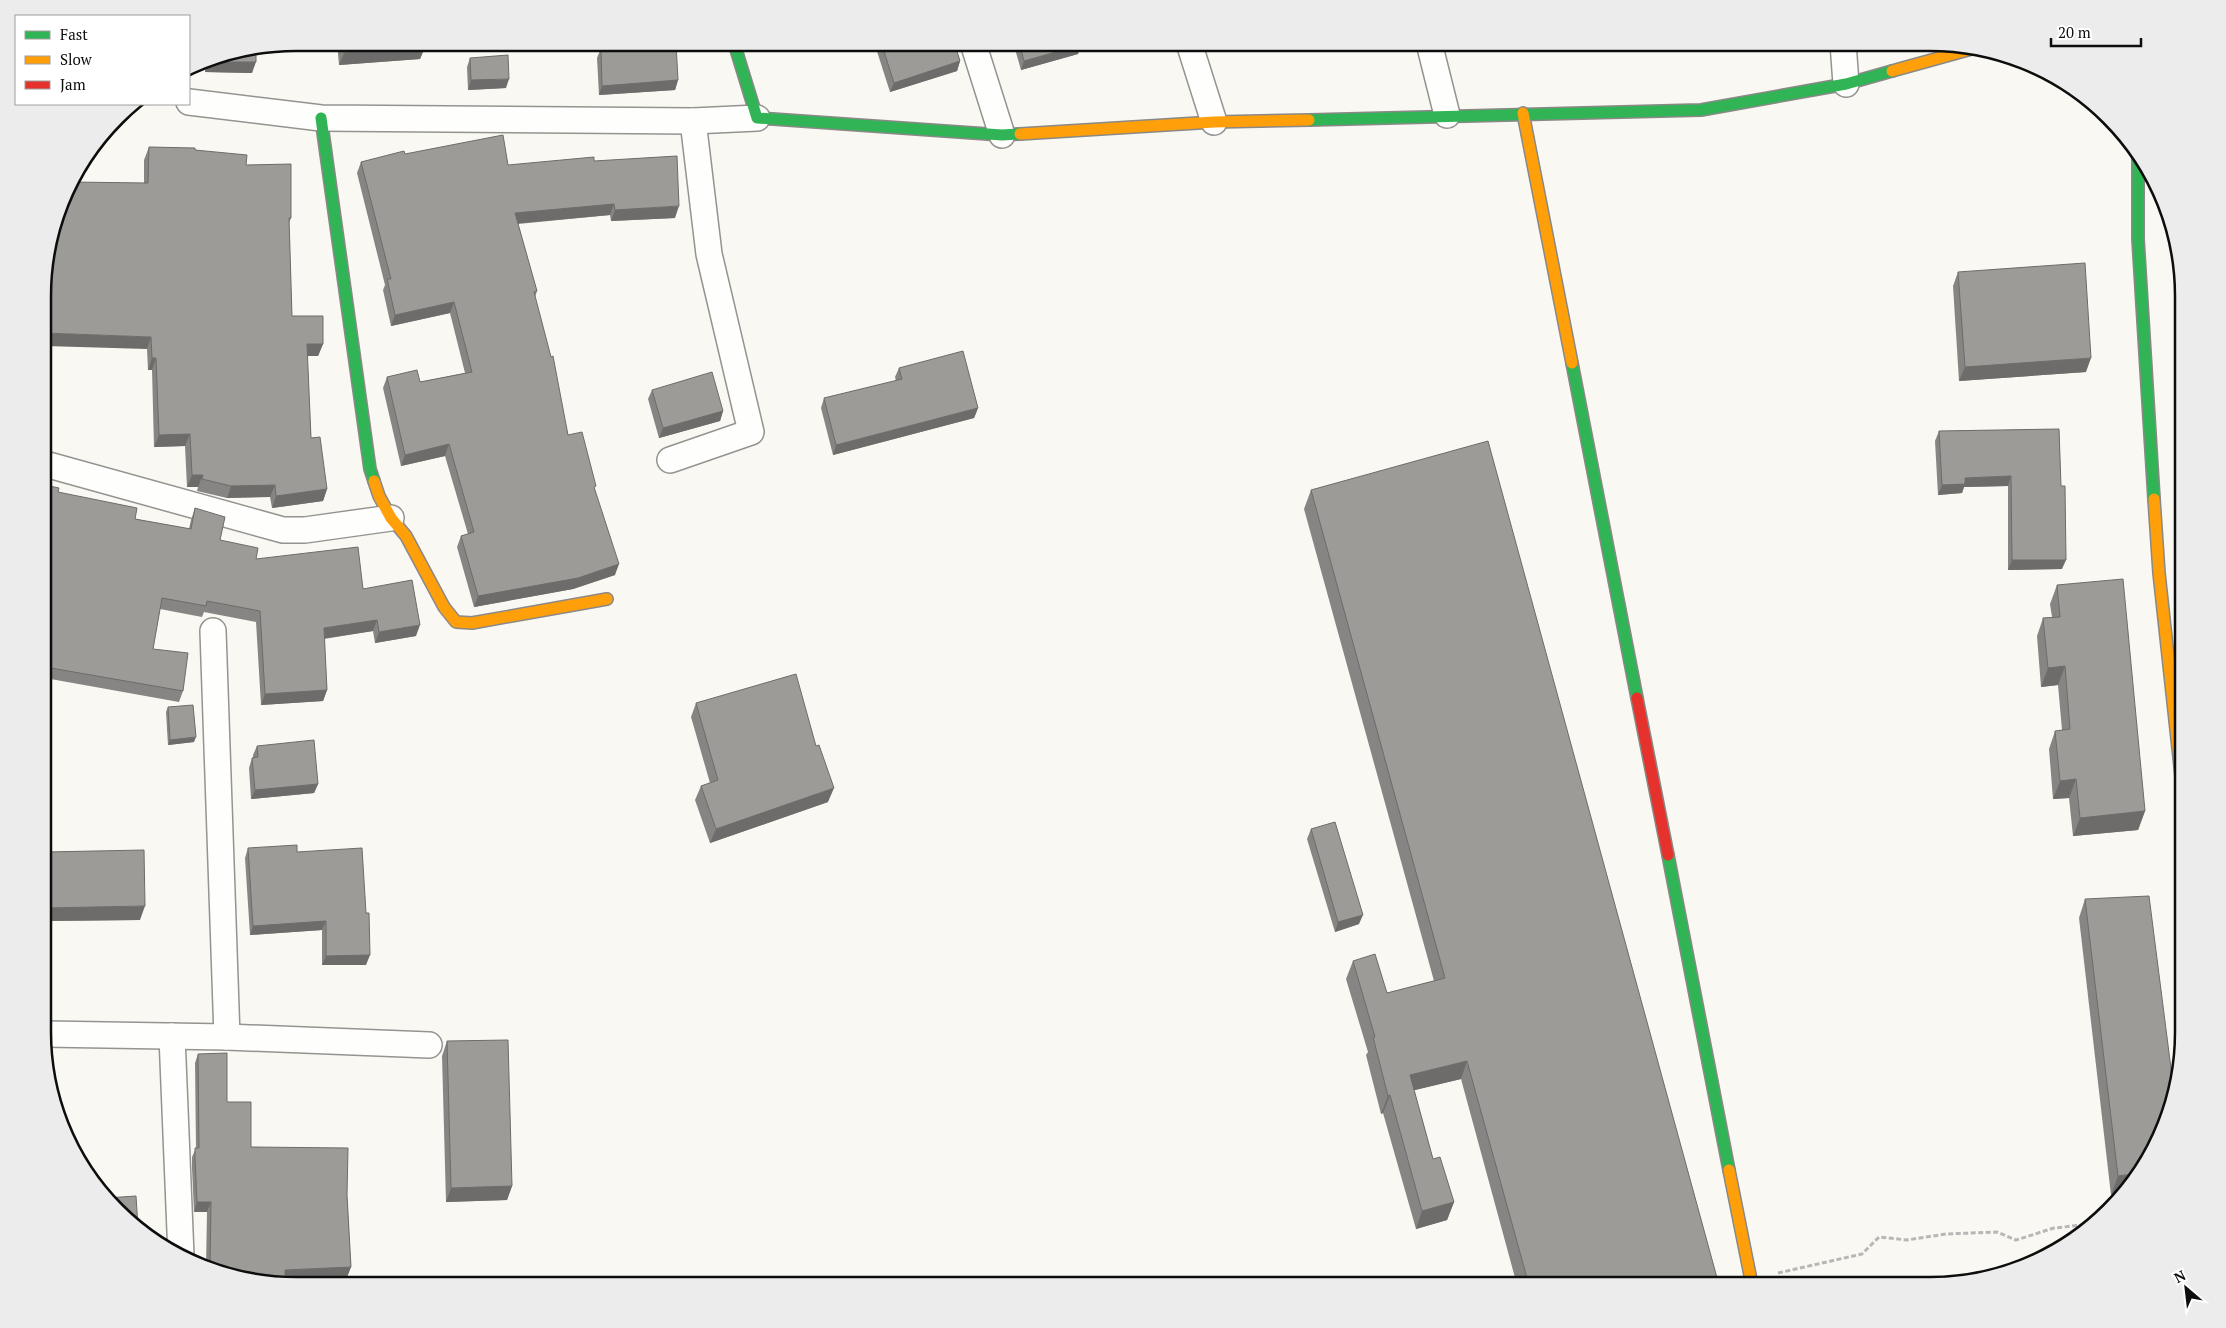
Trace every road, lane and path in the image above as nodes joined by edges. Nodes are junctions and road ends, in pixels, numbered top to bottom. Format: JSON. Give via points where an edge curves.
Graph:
{"nodes":[{"id":1,"x":737,"y":51,"type":"edge"},
{"id":2,"x":976,"y":51,"type":"edge"},
{"id":3,"x":1192,"y":51,"type":"edge"},
{"id":4,"x":1431,"y":51,"type":"edge"},
{"id":5,"x":1844,"y":51,"type":"edge"},
{"id":6,"x":1958,"y":53,"type":"edge"},
{"id":7,"x":1846,"y":84,"type":"junction"},
{"id":8,"x":190,"y":102,"type":"edge"},
{"id":9,"x":1523,"y":113,"type":"junction"},
{"id":10,"x":1447,"y":116,"type":"junction"},
{"id":11,"x":321,"y":118,"type":"junction"},
{"id":12,"x":757,"y":118,"type":"junction"},
{"id":13,"x":693,"y":121,"type":"junction"},
{"id":14,"x":1214,"y":122,"type":"junction"},
{"id":15,"x":1002,"y":135,"type":"junction"},
{"id":16,"x":2138,"y":168,"type":"edge"},
{"id":17,"x":670,"y":460,"type":"dead end"},
{"id":18,"x":51,"y":466,"type":"edge"},
{"id":19,"x":391,"y":518,"type":"junction"},
{"id":20,"x":607,"y":599,"type":"dead end"},
{"id":21,"x":213,"y":631,"type":"dead end"},
{"id":22,"x":2175,"y":723,"type":"edge"},
{"id":23,"x":51,"y":1034,"type":"edge"},
{"id":24,"x":172,"y":1036,"type":"junction"},
{"id":25,"x":227,"y":1037,"type":"junction"},
{"id":26,"x":429,"y":1045,"type":"dead end"},
{"id":27,"x":2080,"y":1225,"type":"edge"},
{"id":28,"x":182,"y":1248,"type":"edge"},
{"id":29,"x":1750,"y":1277,"type":"edge"},
{"id":30,"x":1771,"y":1277,"type":"edge"}],
"edges":[{"from":1,"to":12,"type":"street"},
{"from":2,"to":15,"type":"street"},
{"from":3,"to":14,"type":"street"},
{"from":4,"to":10,"type":"street"},
{"from":5,"to":7,"type":"street"},
{"from":6,"to":7,"type":"street"},
{"from":7,"to":9,"type":"street","via":[[1701,110]]},
{"from":8,"to":11,"type":"street"},
{"from":9,"to":10,"type":"street"},
{"from":9,"to":29,"type":"street"},
{"from":10,"to":14,"type":"street"},
{"from":11,"to":13,"type":"street"},
{"from":11,"to":19,"type":"street","via":[[370,469]]},
{"from":12,"to":13,"type":"street"},
{"from":12,"to":15,"type":"street"},
{"from":13,"to":17,"type":"street","via":[[709,254],[751,432]]},
{"from":14,"to":15,"type":"street"},
{"from":16,"to":22,"type":"street","via":[[2138,239],[2158,573]]},
{"from":18,"to":19,"type":"street","via":[[283,530]]},
{"from":19,"to":20,"type":"street","via":[[406,536],[444,608],[456,622],[472,623]]},
{"from":21,"to":25,"type":"street"},
{"from":23,"to":24,"type":"street"},
{"from":24,"to":25,"type":"street"},
{"from":24,"to":28,"type":"street"},
{"from":25,"to":26,"type":"street"},
{"from":27,"to":30,"type":"path","via":[[2054,1228],[2016,1240],[1997,1232],[1946,1234],[1907,1240],[1879,1237],[1862,1254]]}]}
